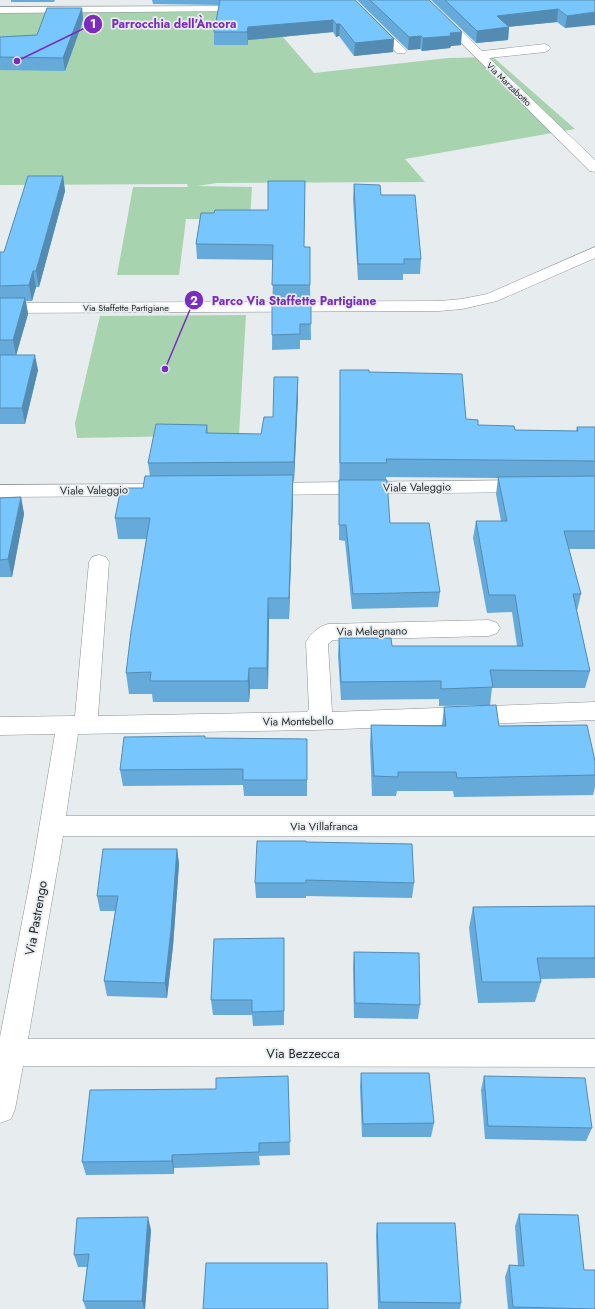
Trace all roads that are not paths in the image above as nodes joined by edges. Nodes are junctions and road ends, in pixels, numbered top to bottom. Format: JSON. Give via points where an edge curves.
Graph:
{"nodes":[{"id":1,"x":349,"y":0,"type":"edge"},
{"id":2,"x":423,"y":0,"type":"edge"},
{"id":3,"x":249,"y":8,"type":"edge"},
{"id":4,"x":0,"y":10,"type":"edge"},
{"id":5,"x":545,"y":48,"type":"dead end"},
{"id":6,"x":401,"y":50,"type":"dead end"},
{"id":7,"x":479,"y":55,"type":"junction"},
{"id":8,"x":595,"y":168,"type":"edge"},
{"id":9,"x":595,"y":252,"type":"edge"},
{"id":10,"x":0,"y":308,"type":"edge"},
{"id":11,"x":547,"y":486,"type":"edge"},
{"id":12,"x":245,"y":489,"type":"edge"},
{"id":13,"x":166,"y":490,"type":"edge"},
{"id":14,"x":0,"y":491,"type":"edge"},
{"id":15,"x":99,"y":562,"type":"dead end"},
{"id":16,"x":489,"y":628,"type":"dead end"},
{"id":17,"x":595,"y":711,"type":"edge"},
{"id":18,"x":314,"y":721,"type":"junction"},
{"id":19,"x":77,"y":725,"type":"junction"},
{"id":20,"x":0,"y":726,"type":"edge"},
{"id":21,"x":52,"y":826,"type":"junction"},
{"id":22,"x":595,"y":826,"type":"edge"},
{"id":23,"x":12,"y":1052,"type":"junction"},
{"id":24,"x":595,"y":1053,"type":"edge"},
{"id":25,"x":0,"y":1110,"type":"edge"}],
"edges":[{"from":1,"to":6,"type":"street"},
{"from":2,"to":7,"type":"street","name":"Via Marzabotto"},
{"from":3,"to":4,"type":"street"},
{"from":5,"to":7,"type":"street"},
{"from":7,"to":8,"type":"street","name":"Via Marzabotto"},
{"from":9,"to":10,"type":"street","name":"Via Staffette Partigiane","via":[[491,298],[462,304]]},
{"from":11,"to":12,"type":"street","name":"Viale Valeggio"},
{"from":13,"to":14,"type":"street","name":"Viale Valeggio"},
{"from":15,"to":19,"type":"street","name":"Via Pastrengo"},
{"from":16,"to":18,"type":"street","name":"Via Melegnano","via":[[328,632],[317,642],[321,710]]},
{"from":17,"to":18,"type":"street","name":"Via Montebello"},
{"from":18,"to":19,"type":"street","name":"Via Montebello"},
{"from":19,"to":20,"type":"street","name":"Via Montebello"},
{"from":19,"to":21,"type":"street","name":"Via Pastrengo"},
{"from":21,"to":22,"type":"street","name":"Via Villafranca"},
{"from":21,"to":23,"type":"street","name":"Via Pastrengo"},
{"from":23,"to":24,"type":"street","name":"Via Bezzecca"},
{"from":23,"to":25,"type":"street","name":"Via Pastrengo"}]}
